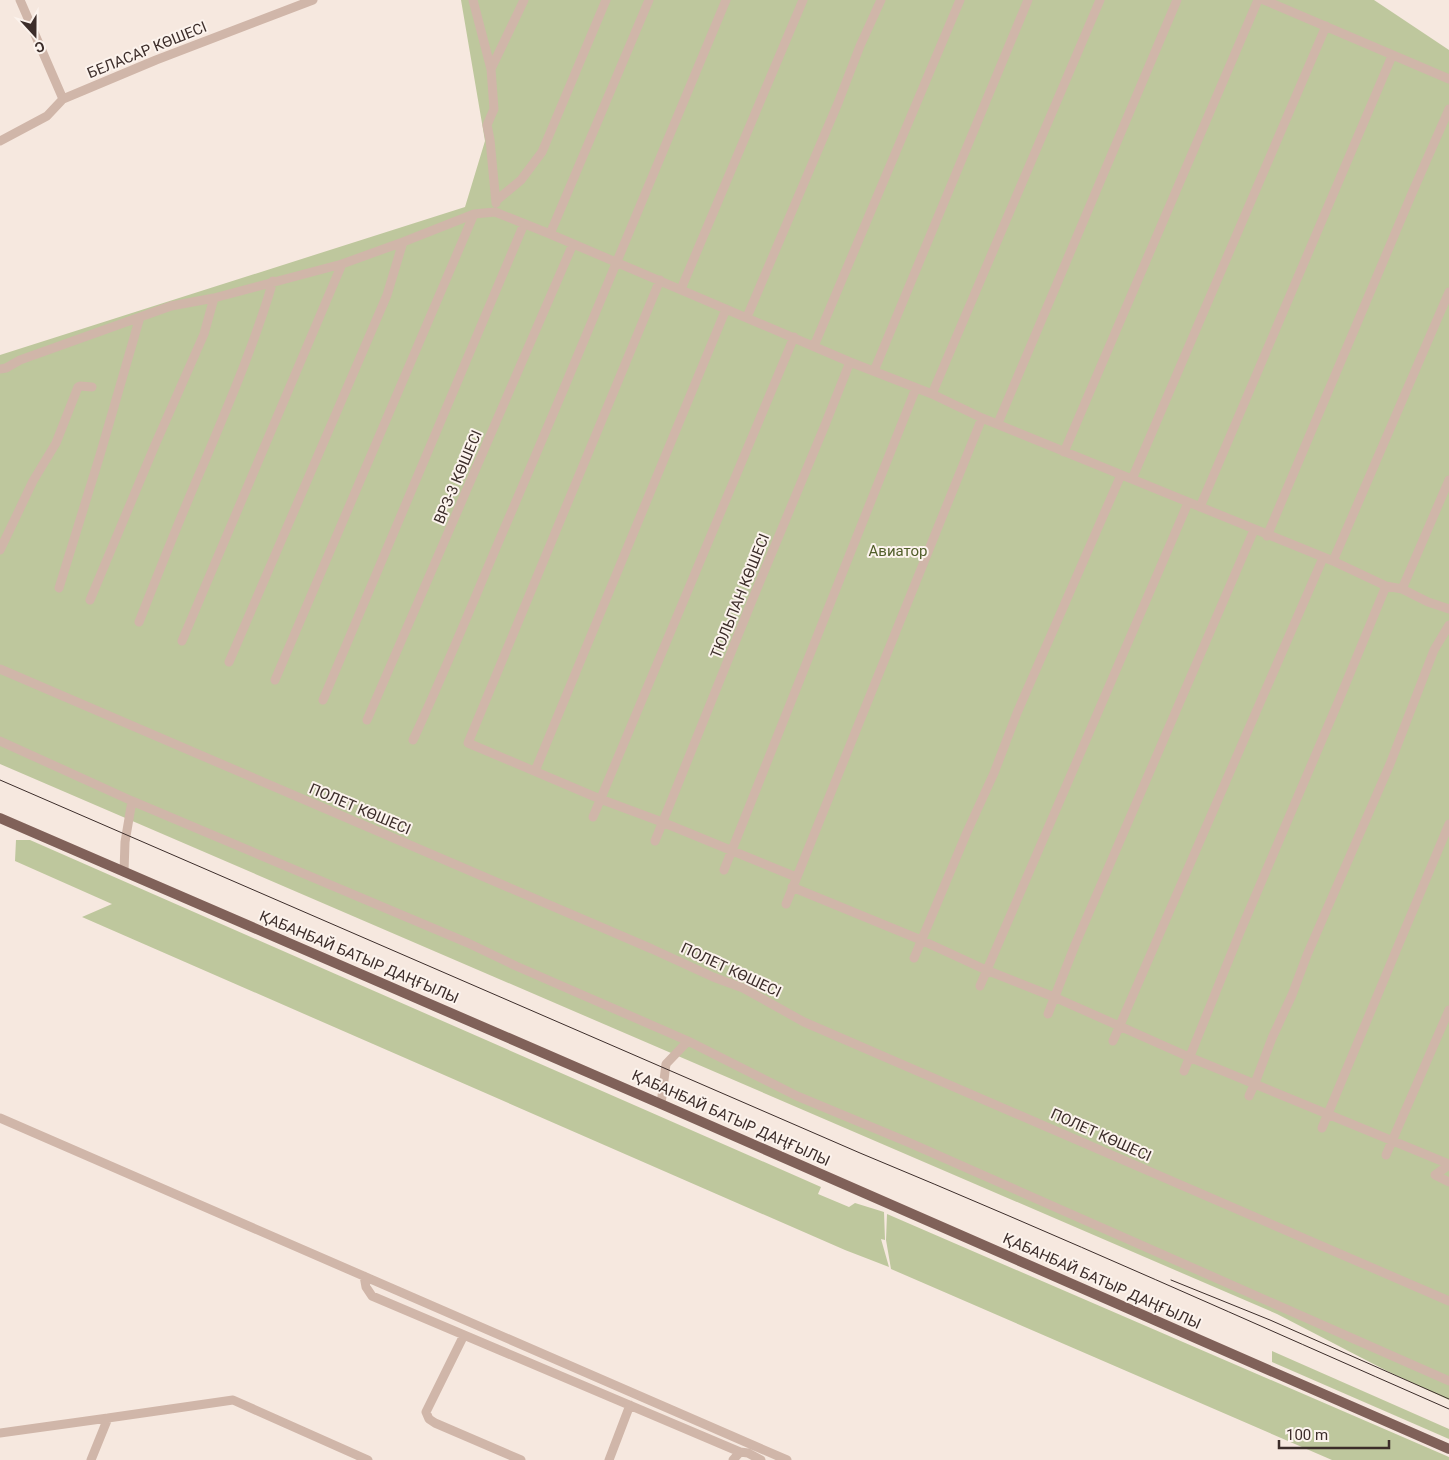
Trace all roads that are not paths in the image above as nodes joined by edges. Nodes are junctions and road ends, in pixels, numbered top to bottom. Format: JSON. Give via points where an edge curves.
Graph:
{"nodes":[{"id":1,"x":20,"y":0,"type":"edge"},
{"id":2,"x":313,"y":0,"type":"edge"},
{"id":3,"x":473,"y":0,"type":"edge"},
{"id":4,"x":524,"y":0,"type":"edge"},
{"id":5,"x":606,"y":0,"type":"edge"},
{"id":6,"x":649,"y":0,"type":"edge"},
{"id":7,"x":726,"y":0,"type":"edge"},
{"id":8,"x":803,"y":0,"type":"edge"},
{"id":9,"x":881,"y":0,"type":"edge"},
{"id":10,"x":960,"y":0,"type":"edge"},
{"id":11,"x":1028,"y":0,"type":"edge"},
{"id":12,"x":1100,"y":0,"type":"edge"},
{"id":13,"x":1177,"y":0,"type":"edge"},
{"id":14,"x":1258,"y":0,"type":"edge"},
{"id":15,"x":1264,"y":0,"type":"edge"},
{"id":16,"x":1326,"y":26,"type":"junction"},
{"id":17,"x":1392,"y":56,"type":"junction"},
{"id":18,"x":491,"y":69,"type":"junction"},
{"id":19,"x":1449,"y":79,"type":"edge"},
{"id":20,"x":63,"y":99,"type":"junction"},
{"id":21,"x":1449,"y":109,"type":"edge"},
{"id":22,"x":0,"y":141,"type":"edge"},
{"id":23,"x":497,"y":200,"type":"junction"},
{"id":24,"x":495,"y":212,"type":"junction"},
{"id":25,"x":474,"y":214,"type":"junction"},
{"id":26,"x":524,"y":224,"type":"junction"},
{"id":27,"x":550,"y":234,"type":"junction"},
{"id":28,"x":403,"y":242,"type":"junction"},
{"id":29,"x":574,"y":244,"type":"junction"},
{"id":30,"x":616,"y":262,"type":"junction"},
{"id":31,"x":342,"y":264,"type":"junction"},
{"id":32,"x":660,"y":280,"type":"junction"},
{"id":33,"x":273,"y":281,"type":"junction"},
{"id":34,"x":681,"y":289,"type":"junction"},
{"id":35,"x":1449,"y":292,"type":"edge"},
{"id":36,"x":214,"y":298,"type":"junction"},
{"id":37,"x":726,"y":309,"type":"junction"},
{"id":38,"x":140,"y":317,"type":"junction"},
{"id":39,"x":747,"y":317,"type":"junction"},
{"id":40,"x":794,"y":337,"type":"junction"},
{"id":41,"x":814,"y":346,"type":"junction"},
{"id":42,"x":850,"y":362,"type":"junction"},
{"id":43,"x":0,"y":369,"type":"edge"},
{"id":44,"x":874,"y":371,"type":"junction"},
{"id":45,"x":92,"y":387,"type":"dead end"},
{"id":46,"x":916,"y":388,"type":"junction"},
{"id":47,"x":932,"y":394,"type":"junction"},
{"id":48,"x":982,"y":418,"type":"junction"},
{"id":49,"x":998,"y":423,"type":"junction"},
{"id":50,"x":1064,"y":452,"type":"junction"},
{"id":51,"x":1121,"y":475,"type":"junction"},
{"id":52,"x":1132,"y":479,"type":"junction"},
{"id":53,"x":1449,"y":480,"type":"edge"},
{"id":54,"x":1188,"y":503,"type":"junction"},
{"id":55,"x":1200,"y":507,"type":"junction"},
{"id":56,"x":1254,"y":530,"type":"junction"},
{"id":57,"x":1267,"y":536,"type":"junction"},
{"id":58,"x":0,"y":550,"type":"edge"},
{"id":59,"x":1323,"y":558,"type":"junction"},
{"id":60,"x":1333,"y":561,"type":"junction"},
{"id":61,"x":1386,"y":586,"type":"junction"},
{"id":62,"x":59,"y":588,"type":"dead end"},
{"id":63,"x":1402,"y":590,"type":"junction"},
{"id":64,"x":90,"y":600,"type":"dead end"},
{"id":65,"x":1449,"y":609,"type":"edge"},
{"id":66,"x":139,"y":622,"type":"dead end"},
{"id":67,"x":1449,"y":625,"type":"edge"},
{"id":68,"x":182,"y":641,"type":"dead end"},
{"id":69,"x":229,"y":662,"type":"dead end"},
{"id":70,"x":0,"y":669,"type":"edge"},
{"id":71,"x":276,"y":680,"type":"dead end"},
{"id":72,"x":323,"y":700,"type":"dead end"},
{"id":73,"x":367,"y":720,"type":"dead end"},
{"id":74,"x":413,"y":740,"type":"dead end"},
{"id":75,"x":0,"y":741,"type":"edge"},
{"id":76,"x":535,"y":771,"type":"junction"},
{"id":77,"x":600,"y":800,"type":"junction"},
{"id":78,"x":132,"y":801,"type":"junction"},
{"id":79,"x":593,"y":817,"type":"dead end"},
{"id":80,"x":0,"y":818,"type":"edge"},
{"id":81,"x":662,"y":822,"type":"junction"},
{"id":82,"x":1449,"y":824,"type":"edge"},
{"id":83,"x":655,"y":841,"type":"dead end"},
{"id":84,"x":731,"y":850,"type":"junction"},
{"id":85,"x":724,"y":870,"type":"dead end"},
{"id":86,"x":124,"y":872,"type":"junction"},
{"id":87,"x":796,"y":877,"type":"junction"},
{"id":88,"x":792,"y":887,"type":"junction"},
{"id":89,"x":786,"y":904,"type":"dead end"},
{"id":90,"x":921,"y":940,"type":"junction"},
{"id":91,"x":914,"y":958,"type":"dead end"},
{"id":92,"x":986,"y":970,"type":"junction"},
{"id":93,"x":980,"y":986,"type":"dead end"},
{"id":94,"x":1054,"y":997,"type":"junction"},
{"id":95,"x":1449,"y":1010,"type":"edge"},
{"id":96,"x":1048,"y":1014,"type":"dead end"},
{"id":97,"x":1120,"y":1026,"type":"junction"},
{"id":98,"x":688,"y":1041,"type":"junction"},
{"id":99,"x":1114,"y":1041,"type":"dead end"},
{"id":100,"x":1188,"y":1057,"type":"junction"},
{"id":101,"x":1184,"y":1071,"type":"dead end"},
{"id":102,"x":1255,"y":1083,"type":"junction"},
{"id":103,"x":1249,"y":1096,"type":"dead end"},
{"id":104,"x":661,"y":1104,"type":"junction"},
{"id":105,"x":1328,"y":1113,"type":"junction"},
{"id":106,"x":0,"y":1118,"type":"edge"},
{"id":107,"x":1322,"y":1128,"type":"dead end"},
{"id":108,"x":1392,"y":1141,"type":"junction"},
{"id":109,"x":1386,"y":1155,"type":"dead end"},
{"id":110,"x":1449,"y":1164,"type":"edge"},
{"id":111,"x":1449,"y":1182,"type":"edge"},
{"id":112,"x":364,"y":1276,"type":"junction"},
{"id":113,"x":1449,"y":1301,"type":"edge"},
{"id":114,"x":464,"y":1335,"type":"junction"},
{"id":115,"x":1449,"y":1381,"type":"edge"},
{"id":116,"x":630,"y":1405,"type":"junction"},
{"id":117,"x":108,"y":1418,"type":"junction"},
{"id":118,"x":0,"y":1433,"type":"edge"},
{"id":119,"x":1449,"y":1449,"type":"edge"},
{"id":120,"x":740,"y":1452,"type":"junction"},
{"id":121,"x":91,"y":1460,"type":"edge"},
{"id":122,"x":368,"y":1460,"type":"edge"},
{"id":123,"x":521,"y":1460,"type":"edge"},
{"id":124,"x":608,"y":1460,"type":"edge"},
{"id":125,"x":733,"y":1460,"type":"edge"},
{"id":126,"x":761,"y":1460,"type":"edge"},
{"id":127,"x":787,"y":1460,"type":"edge"}],
"edges":[{"from":1,"to":20,"type":"street"},
{"from":2,"to":20,"type":"street","name":"БЕЛАСАР КӨШЕСІ"},
{"from":3,"to":18,"type":"street"},
{"from":4,"to":18,"type":"street"},
{"from":5,"to":23,"type":"street","via":[[542,152],[521,180]]},
{"from":6,"to":27,"type":"street"},
{"from":7,"to":30,"type":"street"},
{"from":8,"to":34,"type":"street"},
{"from":9,"to":39,"type":"street"},
{"from":10,"to":41,"type":"street"},
{"from":11,"to":44,"type":"street"},
{"from":12,"to":47,"type":"street"},
{"from":13,"to":49,"type":"street"},
{"from":14,"to":50,"type":"street"},
{"from":15,"to":16,"type":"street"},
{"from":16,"to":17,"type":"street"},
{"from":16,"to":52,"type":"street"},
{"from":17,"to":19,"type":"street"},
{"from":17,"to":55,"type":"street"},
{"from":18,"to":23,"type":"street","via":[[494,109],[487,125]]},
{"from":20,"to":22,"type":"street","name":"БЕЛАСАР КӨШЕСІ","via":[[47,116]]},
{"from":21,"to":57,"type":"street"},
{"from":23,"to":24,"type":"street"},
{"from":24,"to":25,"type":"street"},
{"from":24,"to":26,"type":"street"},
{"from":25,"to":28,"type":"street"},
{"from":25,"to":71,"type":"street"},
{"from":26,"to":27,"type":"street"},
{"from":26,"to":72,"type":"street"},
{"from":27,"to":29,"type":"street"},
{"from":28,"to":31,"type":"street"},
{"from":28,"to":69,"type":"street","via":[[387,294]]},
{"from":29,"to":30,"type":"street"},
{"from":29,"to":73,"type":"street","name":"ВРЗ-3 КӨШЕСІ"},
{"from":30,"to":32,"type":"street"},
{"from":30,"to":74,"type":"street"},
{"from":31,"to":33,"type":"street"},
{"from":31,"to":68,"type":"street"},
{"from":32,"to":34,"type":"street"},
{"from":32,"to":76,"type":"street","via":[[468,743]]},
{"from":33,"to":36,"type":"street"},
{"from":33,"to":66,"type":"street","via":[[244,367]]},
{"from":34,"to":37,"type":"street"},
{"from":35,"to":60,"type":"street"},
{"from":36,"to":38,"type":"street","via":[[171,306]]},
{"from":36,"to":64,"type":"street","via":[[204,334]]},
{"from":37,"to":39,"type":"street"},
{"from":37,"to":76,"type":"street"},
{"from":38,"to":43,"type":"street"},
{"from":38,"to":62,"type":"street"},
{"from":39,"to":40,"type":"street"},
{"from":40,"to":41,"type":"street"},
{"from":40,"to":77,"type":"street"},
{"from":41,"to":42,"type":"street"},
{"from":42,"to":44,"type":"street"},
{"from":42,"to":81,"type":"street","name":"ТЮЛЬПАН КӨШЕСІ"},
{"from":44,"to":46,"type":"street"},
{"from":45,"to":58,"type":"street","via":[[78,387],[56,443],[33,481]]},
{"from":46,"to":47,"type":"street"},
{"from":46,"to":84,"type":"street"},
{"from":47,"to":48,"type":"street"},
{"from":48,"to":49,"type":"street"},
{"from":48,"to":87,"type":"street"},
{"from":49,"to":50,"type":"street"},
{"from":50,"to":51,"type":"street"},
{"from":51,"to":52,"type":"street"},
{"from":51,"to":90,"type":"street"},
{"from":52,"to":54,"type":"street"},
{"from":53,"to":63,"type":"street"},
{"from":54,"to":55,"type":"street"},
{"from":54,"to":92,"type":"street"},
{"from":55,"to":56,"type":"street"},
{"from":56,"to":57,"type":"street"},
{"from":56,"to":94,"type":"street"},
{"from":57,"to":59,"type":"street"},
{"from":59,"to":60,"type":"street"},
{"from":59,"to":97,"type":"street"},
{"from":60,"to":61,"type":"street"},
{"from":61,"to":63,"type":"street"},
{"from":61,"to":100,"type":"street"},
{"from":63,"to":65,"type":"street"},
{"from":67,"to":102,"type":"street","via":[[1434,650],[1390,764]]},
{"from":70,"to":113,"type":"street","name":"ПОЛЕТ КӨШЕСІ","via":[[743,988],[804,1022]]},
{"from":75,"to":78,"type":"street"},
{"from":76,"to":77,"type":"street"},
{"from":77,"to":79,"type":"street"},
{"from":77,"to":81,"type":"street"},
{"from":78,"to":86,"type":"street"},
{"from":78,"to":98,"type":"street","via":[[468,943]]},
{"from":80,"to":86,"type":"main road","name":"ҚАБАНБАЙ БАТЫР ДАҢҒЫЛЫ"},
{"from":81,"to":83,"type":"street","name":"ТЮЛЬПАН КӨШЕСІ"},
{"from":81,"to":84,"type":"street"},
{"from":82,"to":105,"type":"street"},
{"from":84,"to":85,"type":"street"},
{"from":84,"to":87,"type":"street"},
{"from":86,"to":104,"type":"main road","name":"ҚАБАНБАЙ БАТЫР ДАҢҒЫЛЫ"},
{"from":87,"to":88,"type":"street"},
{"from":88,"to":89,"type":"street"},
{"from":88,"to":90,"type":"street"},
{"from":90,"to":91,"type":"street"},
{"from":90,"to":92,"type":"street"},
{"from":92,"to":93,"type":"street"},
{"from":92,"to":94,"type":"street"},
{"from":94,"to":96,"type":"street"},
{"from":94,"to":97,"type":"street"},
{"from":95,"to":108,"type":"street"},
{"from":97,"to":99,"type":"street"},
{"from":97,"to":100,"type":"street"},
{"from":98,"to":104,"type":"street","via":[[666,1064]]},
{"from":98,"to":115,"type":"street","via":[[798,1096]]},
{"from":100,"to":101,"type":"street"},
{"from":100,"to":102,"type":"street"},
{"from":102,"to":103,"type":"street"},
{"from":102,"to":105,"type":"street"},
{"from":104,"to":119,"type":"main road","name":"ҚАБАНБАЙ БАТЫР ДАҢҒЫЛЫ"},
{"from":105,"to":107,"type":"street"},
{"from":105,"to":108,"type":"street"},
{"from":106,"to":112,"type":"street"},
{"from":108,"to":109,"type":"street"},
{"from":108,"to":110,"type":"street"},
{"from":110,"to":111,"type":"street","via":[[1435,1176]]},
{"from":112,"to":114,"type":"street","via":[[372,1296]]},
{"from":112,"to":127,"type":"street"},
{"from":114,"to":116,"type":"street"},
{"from":114,"to":123,"type":"street","via":[[426,1412],[429,1419]]},
{"from":116,"to":120,"type":"street"},
{"from":116,"to":124,"type":"street"},
{"from":117,"to":118,"type":"street"},
{"from":117,"to":121,"type":"street"},
{"from":117,"to":122,"type":"street","via":[[234,1400]]},
{"from":120,"to":125,"type":"street"},
{"from":120,"to":126,"type":"street"}]}
